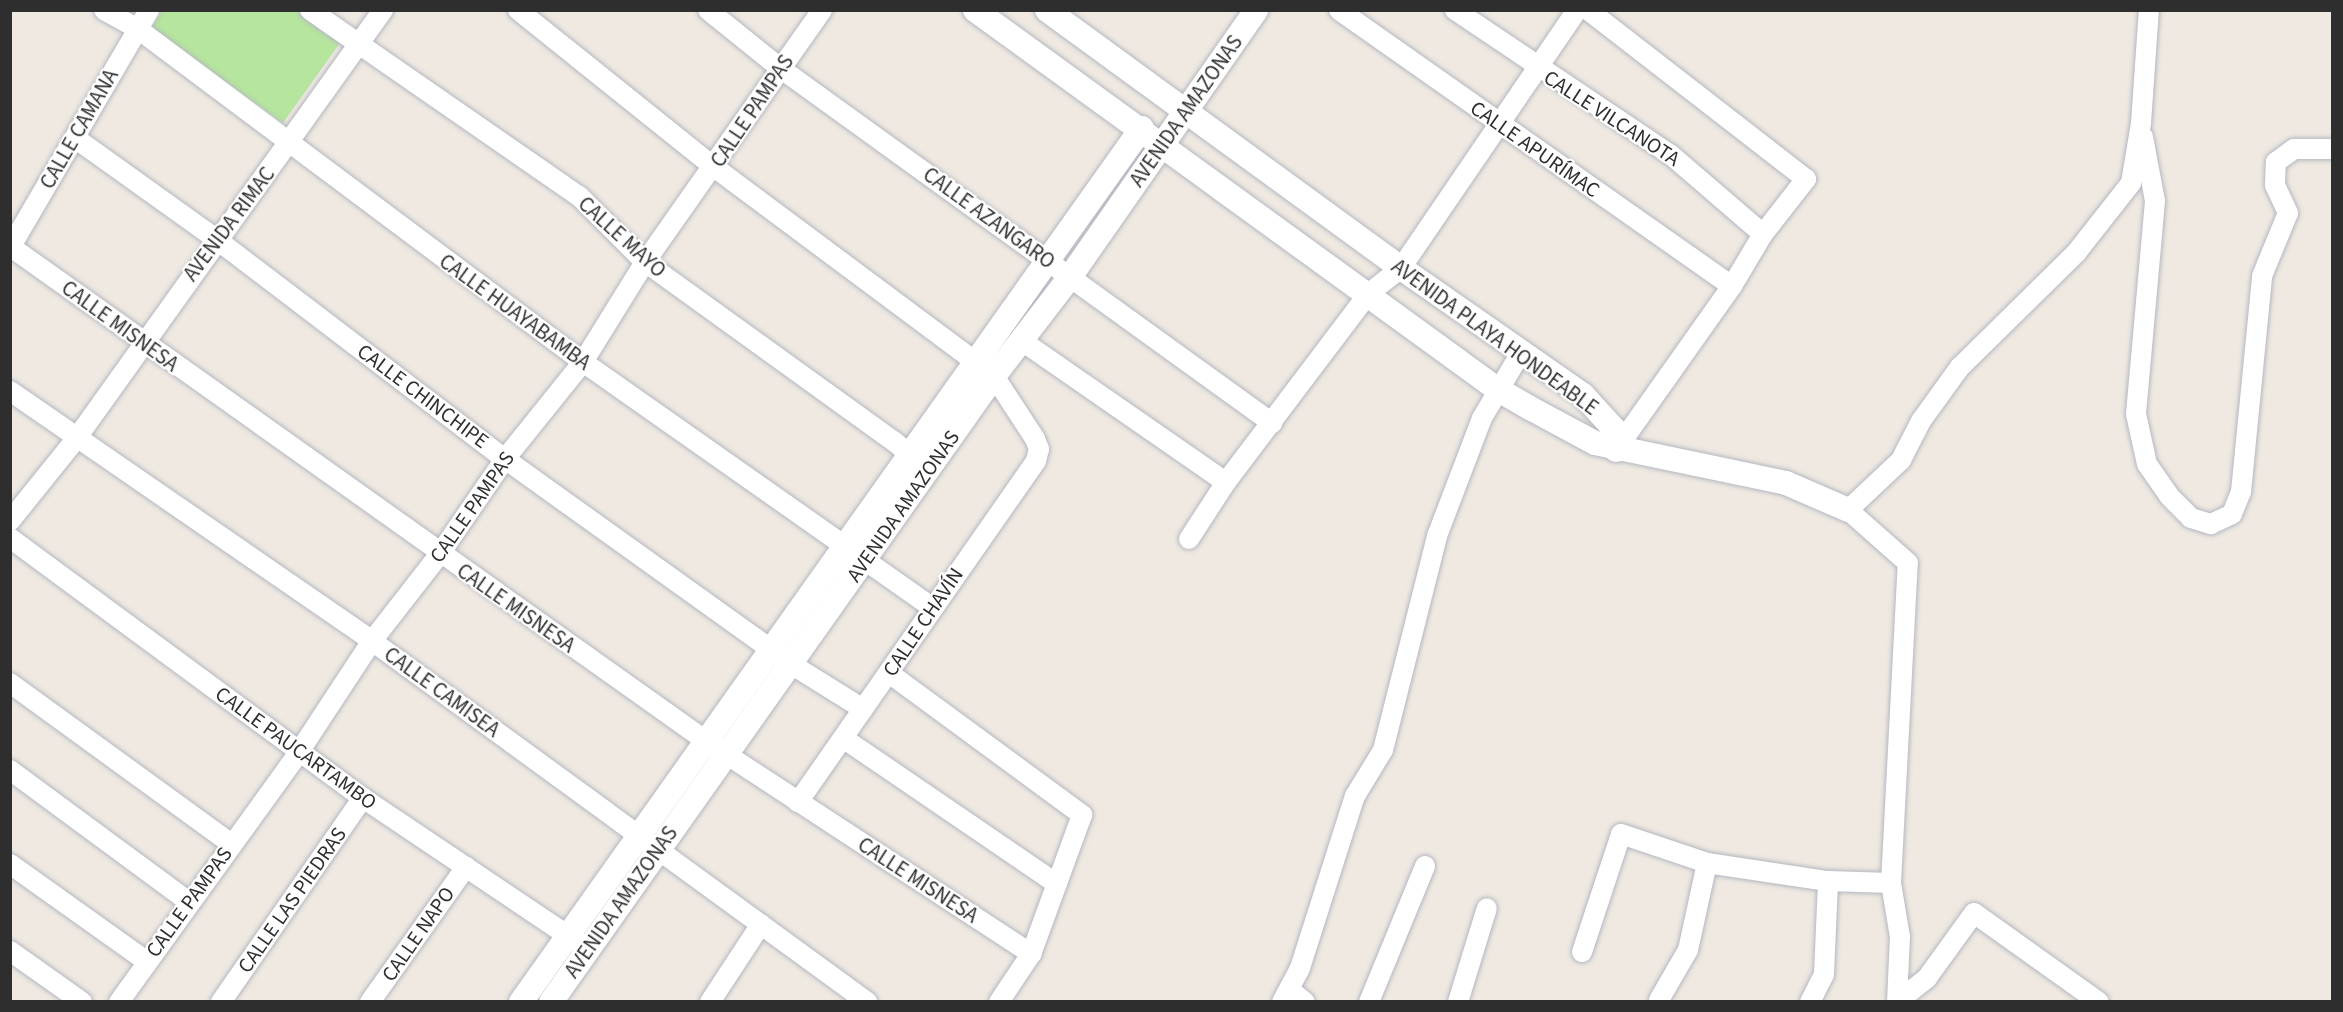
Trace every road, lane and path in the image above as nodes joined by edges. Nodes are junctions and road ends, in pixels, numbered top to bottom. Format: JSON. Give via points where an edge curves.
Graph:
{"nodes":[{"id":1,"x":104,"y":10,"type":"edge"},
{"id":2,"x":149,"y":10,"type":"edge"},
{"id":3,"x":310,"y":10,"type":"edge"},
{"id":4,"x":384,"y":10,"type":"edge"},
{"id":5,"x":518,"y":10,"type":"edge"},
{"id":6,"x":708,"y":10,"type":"edge"},
{"id":7,"x":822,"y":10,"type":"edge"},
{"id":8,"x":975,"y":10,"type":"edge"},
{"id":9,"x":1047,"y":10,"type":"edge"},
{"id":10,"x":1256,"y":10,"type":"edge"},
{"id":11,"x":1339,"y":10,"type":"edge"},
{"id":12,"x":1455,"y":10,"type":"edge"},
{"id":13,"x":1577,"y":10,"type":"edge"},
{"id":14,"x":1588,"y":10,"type":"edge"},
{"id":15,"x":2149,"y":10,"type":"edge"},
{"id":16,"x":138,"y":29,"type":"junction"},
{"id":17,"x":358,"y":46,"type":"junction"},
{"id":18,"x":780,"y":68,"type":"junction"},
{"id":19,"x":1537,"y":69,"type":"junction"},
{"id":20,"x":1188,"y":110,"type":"junction"},
{"id":21,"x":1499,"y":123,"type":"junction"},
{"id":22,"x":2141,"y":123,"type":"junction"},
{"id":23,"x":1142,"y":129,"type":"junction"},
{"id":24,"x":75,"y":138,"type":"junction"},
{"id":25,"x":289,"y":144,"type":"junction"},
{"id":26,"x":1163,"y":144,"type":"junction"},
{"id":27,"x":2332,"y":149,"type":"edge"},
{"id":28,"x":714,"y":167,"type":"junction"},
{"id":29,"x":1763,"y":234,"type":"junction"},
{"id":30,"x":216,"y":239,"type":"junction"},
{"id":31,"x":11,"y":248,"type":"edge"},
{"id":32,"x":1048,"y":260,"type":"junction"},
{"id":33,"x":645,"y":262,"type":"junction"},
{"id":34,"x":1401,"y":268,"type":"junction"},
{"id":35,"x":1070,"y":277,"type":"junction"},
{"id":36,"x":1732,"y":286,"type":"junction"},
{"id":37,"x":1368,"y":294,"type":"junction"},
{"id":38,"x":1022,"y":341,"type":"junction"},
{"id":39,"x":143,"y":343,"type":"junction"},
{"id":40,"x":1522,"y":351,"type":"junction"},
{"id":41,"x":583,"y":362,"type":"junction"},
{"id":42,"x":985,"y":369,"type":"junction"},
{"id":43,"x":1497,"y":389,"type":"junction"},
{"id":44,"x":10,"y":391,"type":"edge"},
{"id":45,"x":1272,"y":423,"type":"junction"},
{"id":46,"x":76,"y":440,"type":"junction"},
{"id":47,"x":1616,"y":450,"type":"junction"},
{"id":48,"x":910,"y":455,"type":"junction"},
{"id":49,"x":505,"y":459,"type":"junction"},
{"id":50,"x":928,"y":472,"type":"junction"},
{"id":51,"x":1226,"y":482,"type":"junction"},
{"id":52,"x":1848,"y":510,"type":"junction"},
{"id":53,"x":10,"y":521,"type":"edge"},
{"id":54,"x":10,"y":538,"type":"edge"},
{"id":55,"x":1189,"y":539,"type":"dead end"},
{"id":56,"x":846,"y":545,"type":"junction"},
{"id":57,"x":439,"y":555,"type":"junction"},
{"id":58,"x":866,"y":559,"type":"junction"},
{"id":59,"x":931,"y":607,"type":"junction"},
{"id":60,"x":372,"y":641,"type":"junction"},
{"id":61,"x":772,"y":650,"type":"junction"},
{"id":62,"x":791,"y":664,"type":"junction"},
{"id":63,"x":890,"y":673,"type":"junction"},
{"id":64,"x":10,"y":682,"type":"edge"},
{"id":65,"x":864,"y":710,"type":"junction"},
{"id":66,"x":843,"y":738,"type":"junction"},
{"id":67,"x":716,"y":748,"type":"junction"},
{"id":68,"x":299,"y":752,"type":"junction"},
{"id":69,"x":10,"y":770,"type":"edge"},
{"id":70,"x":363,"y":798,"type":"junction"},
{"id":71,"x":798,"y":802,"type":"junction"},
{"id":72,"x":640,"y":835,"type":"junction"},
{"id":73,"x":232,"y":844,"type":"junction"},
{"id":74,"x":659,"y":849,"type":"junction"},
{"id":75,"x":1707,"y":863,"type":"junction"},
{"id":76,"x":10,"y":864,"type":"edge"},
{"id":77,"x":1425,"y":866,"type":"dead end"},
{"id":78,"x":466,"y":867,"type":"junction"},
{"id":79,"x":1828,"y":881,"type":"junction"},
{"id":80,"x":1891,"y":883,"type":"junction"},
{"id":81,"x":1057,"y":884,"type":"junction"},
{"id":82,"x":189,"y":902,"type":"junction"},
{"id":83,"x":1487,"y":908,"type":"dead end"},
{"id":84,"x":761,"y":924,"type":"junction"},
{"id":85,"x":578,"y":943,"type":"junction"},
{"id":86,"x":10,"y":951,"type":"edge"},
{"id":87,"x":1582,"y":952,"type":"dead end"},
{"id":88,"x":1031,"y":954,"type":"junction"},
{"id":89,"x":146,"y":961,"type":"junction"},
{"id":90,"x":856,"y":998,"type":"edge"},
{"id":91,"x":1293,"y":998,"type":"edge"},
{"id":92,"x":1659,"y":1000,"type":"edge"},
{"id":93,"x":1898,"y":1001,"type":"edge"},
{"id":94,"x":82,"y":1002,"type":"edge"},
{"id":95,"x":119,"y":1002,"type":"edge"},
{"id":96,"x":221,"y":1002,"type":"edge"},
{"id":97,"x":370,"y":1002,"type":"edge"},
{"id":98,"x":521,"y":1002,"type":"edge"},
{"id":99,"x":551,"y":1002,"type":"edge"},
{"id":100,"x":710,"y":1002,"type":"edge"},
{"id":101,"x":999,"y":1002,"type":"edge"},
{"id":102,"x":1369,"y":1002,"type":"edge"},
{"id":103,"x":1458,"y":1002,"type":"edge"},
{"id":104,"x":1810,"y":1002,"type":"edge"},
{"id":105,"x":2099,"y":1002,"type":"edge"}],
"edges":[{"from":1,"to":16,"type":"street","name":"CALLE HUAYABAMBA"},
{"from":2,"to":16,"type":"street","name":"CALLE CAMANA"},
{"from":3,"to":17,"type":"street","name":"CALLE MAYO"},
{"from":4,"to":17,"type":"street","name":"AVENIDA RIMAC"},
{"from":5,"to":28,"type":"street"},
{"from":6,"to":18,"type":"street","name":"CALLE AZANGARO"},
{"from":7,"to":18,"type":"street","name":"CALLE PAMPAS"},
{"from":8,"to":23,"type":"street","name":"AVENIDA PLAYA HONDEABLE"},
{"from":9,"to":20,"type":"street","name":"AVENIDA PLAYA HONDEABLE"},
{"from":10,"to":20,"type":"street","name":"AVENIDA AMAZONAS"},
{"from":11,"to":21,"type":"street","name":"CALLE APURÍMAC"},
{"from":12,"to":19,"type":"street","name":"CALLE VILCANOTA"},
{"from":13,"to":19,"type":"street"},
{"from":14,"to":29,"type":"street","via":[[1806,179]]},
{"from":15,"to":22,"type":"street"},
{"from":16,"to":24,"type":"street","name":"CALLE CAMANA"},
{"from":16,"to":25,"type":"street","name":"CALLE HUAYABAMBA"},
{"from":17,"to":25,"type":"street","name":"AVENIDA RIMAC"},
{"from":17,"to":33,"type":"street","name":"CALLE MAYO","via":[[579,196]]},
{"from":18,"to":28,"type":"street","name":"CALLE PAMPAS"},
{"from":18,"to":32,"type":"street","name":"CALLE AZANGARO"},
{"from":19,"to":21,"type":"street"},
{"from":19,"to":29,"type":"street","name":"CALLE VILCANOTA","via":[[1671,155]]},
{"from":20,"to":26,"type":"street","name":"AVENIDA AMAZONAS"},
{"from":20,"to":34,"type":"street","name":"AVENIDA PLAYA HONDEABLE"},
{"from":21,"to":34,"type":"street"},
{"from":21,"to":36,"type":"street","name":"CALLE APURÍMAC"},
{"from":22,"to":27,"type":"street","via":[[2155,201],[2136,414],[2147,464],[2169,496],[2191,518],[2211,524],[2232,514],[2241,492],[2262,276],[2288,213],[2275,185],[2276,162],[2294,149]]},
{"from":22,"to":52,"type":"street","via":[[2131,183],[2099,227],[1960,367],[1921,421],[1901,460]]},
{"from":23,"to":26,"type":"street","name":"AVENIDA PLAYA HONDEABLE"},
{"from":23,"to":32,"type":"street","name":"AVENIDA AMAZONAS"},
{"from":24,"to":30,"type":"street","name":"CALLE CHINCHIPE"},
{"from":24,"to":31,"type":"street","name":"CALLE CAMANA"},
{"from":25,"to":30,"type":"street","name":"AVENIDA RIMAC"},
{"from":25,"to":41,"type":"street","name":"CALLE HUAYABAMBA"},
{"from":26,"to":35,"type":"street","name":"AVENIDA AMAZONAS"},
{"from":26,"to":37,"type":"street","name":"AVENIDA PLAYA HONDEABLE"},
{"from":28,"to":33,"type":"street","name":"CALLE PAMPAS"},
{"from":28,"to":42,"type":"street"},
{"from":29,"to":36,"type":"street"},
{"from":30,"to":39,"type":"street","name":"AVENIDA RIMAC"},
{"from":30,"to":49,"type":"street","name":"CALLE CHINCHIPE"},
{"from":31,"to":39,"type":"street","name":"CALLE MISNESA"},
{"from":32,"to":35,"type":"street","name":"CALLE AZANGARO"},
{"from":32,"to":42,"type":"street","name":"AVENIDA AMAZONAS"},
{"from":33,"to":41,"type":"street","name":"CALLE PAMPAS"},
{"from":33,"to":48,"type":"street","name":"CALLE MAYO"},
{"from":34,"to":37,"type":"street"},
{"from":34,"to":40,"type":"street","name":"AVENIDA PLAYA HONDEABLE"},
{"from":35,"to":38,"type":"street","name":"AVENIDA AMAZONAS"},
{"from":35,"to":45,"type":"street","name":"CALLE AZANGARO"},
{"from":36,"to":47,"type":"street"},
{"from":37,"to":43,"type":"street","name":"AVENIDA PLAYA HONDEABLE"},
{"from":37,"to":45,"type":"street"},
{"from":38,"to":42,"type":"street","name":"AVENIDA AMAZONAS"},
{"from":38,"to":51,"type":"street"},
{"from":39,"to":46,"type":"street","name":"AVENIDA RIMAC"},
{"from":39,"to":57,"type":"street","name":"CALLE MISNESA"},
{"from":40,"to":43,"type":"street"},
{"from":40,"to":47,"type":"street","name":"AVENIDA PLAYA HONDEABLE","via":[[1602,412],[1614,429]]},
{"from":41,"to":49,"type":"street","name":"CALLE PAMPAS"},
{"from":41,"to":56,"type":"street","name":"CALLE HUAYABAMBA"},
{"from":42,"to":48,"type":"street","name":"AVENIDA AMAZONAS"},
{"from":42,"to":50,"type":"street","name":"AVENIDA AMAZONAS"},
{"from":42,"to":59,"type":"street","name":"CALLE CHAVÍN","via":[[1039,449],[1036,461]]},
{"from":43,"to":47,"type":"street","name":"AVENIDA PLAYA HONDEABLE","via":[[1571,431]]},
{"from":43,"to":91,"type":"street","via":[[1437,536],[1383,750],[1355,796]]},
{"from":44,"to":46,"type":"street","name":"CALLE CAMISEA"},
{"from":45,"to":51,"type":"street"},
{"from":46,"to":53,"type":"street","name":"AVENIDA RIMAC"},
{"from":46,"to":60,"type":"street","name":"CALLE CAMISEA"},
{"from":47,"to":52,"type":"street","via":[[1752,474],[1786,483]]},
{"from":48,"to":50,"type":"street","name":"CALLE MAYO"},
{"from":48,"to":56,"type":"street","name":"AVENIDA AMAZONAS"},
{"from":49,"to":57,"type":"street","name":"CALLE PAMPAS"},
{"from":49,"to":61,"type":"street","name":"CALLE CHINCHIPE"},
{"from":50,"to":58,"type":"street","name":"AVENIDA AMAZONAS"},
{"from":51,"to":55,"type":"street"},
{"from":52,"to":80,"type":"street","via":[[1908,563]]},
{"from":54,"to":68,"type":"street","name":"CALLE PAUCARTAMBO"},
{"from":56,"to":58,"type":"street","name":"CALLE HUAYABAMBA"},
{"from":56,"to":61,"type":"street","name":"AVENIDA AMAZONAS"},
{"from":57,"to":60,"type":"street","name":"CALLE PAMPAS"},
{"from":57,"to":67,"type":"street","name":"CALLE MISNESA"},
{"from":58,"to":59,"type":"street","name":"CALLE HUAYABAMBA"},
{"from":58,"to":62,"type":"street","name":"AVENIDA AMAZONAS"},
{"from":59,"to":63,"type":"street","name":"CALLE CHAVÍN"},
{"from":60,"to":68,"type":"street","name":"CALLE PAMPAS"},
{"from":60,"to":72,"type":"street","name":"CALLE CAMISEA"},
{"from":61,"to":62,"type":"street","name":"CALLE CHINCHIPE"},
{"from":61,"to":67,"type":"street","name":"AVENIDA AMAZONAS"},
{"from":62,"to":65,"type":"street","name":"CALLE CHINCHIPE"},
{"from":62,"to":67,"type":"street","name":"AVENIDA AMAZONAS"},
{"from":63,"to":65,"type":"street","name":"CALLE CHAVÍN"},
{"from":63,"to":81,"type":"street","via":[[1082,815]]},
{"from":64,"to":73,"type":"street"},
{"from":65,"to":66,"type":"street","name":"CALLE CHAVÍN"},
{"from":66,"to":71,"type":"street","name":"CALLE CHAVÍN"},
{"from":66,"to":81,"type":"street"},
{"from":67,"to":71,"type":"street","name":"CALLE MISNESA"},
{"from":67,"to":72,"type":"street","name":"AVENIDA AMAZONAS"},
{"from":67,"to":74,"type":"street","name":"AVENIDA AMAZONAS"},
{"from":68,"to":70,"type":"street","name":"CALLE PAUCARTAMBO"},
{"from":68,"to":73,"type":"street","name":"CALLE PAMPAS"},
{"from":69,"to":82,"type":"street"},
{"from":70,"to":78,"type":"street","name":"CALLE PAUCARTAMBO"},
{"from":70,"to":96,"type":"street","name":"CALLE LAS PIEDRAS"},
{"from":71,"to":88,"type":"street","name":"CALLE MISNESA"},
{"from":72,"to":74,"type":"street","name":"CALLE CAMISEA"},
{"from":72,"to":85,"type":"street","name":"AVENIDA AMAZONAS"},
{"from":73,"to":82,"type":"street","name":"CALLE PAMPAS"},
{"from":74,"to":84,"type":"street","name":"CALLE CAMISEA"},
{"from":74,"to":85,"type":"street","name":"AVENIDA AMAZONAS"},
{"from":75,"to":79,"type":"street"},
{"from":75,"to":87,"type":"street","via":[[1621,834]]},
{"from":75,"to":92,"type":"street","via":[[1688,950]]},
{"from":76,"to":89,"type":"street"},
{"from":77,"to":102,"type":"street"},
{"from":78,"to":85,"type":"street","name":"CALLE PAUCARTAMBO"},
{"from":78,"to":97,"type":"street","name":"CALLE NAPO"},
{"from":79,"to":80,"type":"street"},
{"from":79,"to":104,"type":"street","via":[[1824,974]]},
{"from":80,"to":93,"type":"street","via":[[1900,937]]},
{"from":81,"to":88,"type":"street"},
{"from":82,"to":89,"type":"street","name":"CALLE PAMPAS"},
{"from":83,"to":103,"type":"street"},
{"from":84,"to":90,"type":"street","name":"CALLE CAMISEA"},
{"from":84,"to":100,"type":"street"},
{"from":85,"to":98,"type":"street","name":"AVENIDA AMAZONAS"},
{"from":85,"to":99,"type":"street","name":"AVENIDA AMAZONAS"},
{"from":86,"to":94,"type":"street"},
{"from":88,"to":101,"type":"street"},
{"from":89,"to":95,"type":"street","name":"CALLE PAMPAS"},
{"from":93,"to":105,"type":"street","via":[[1927,978],[1974,913]]}]}
